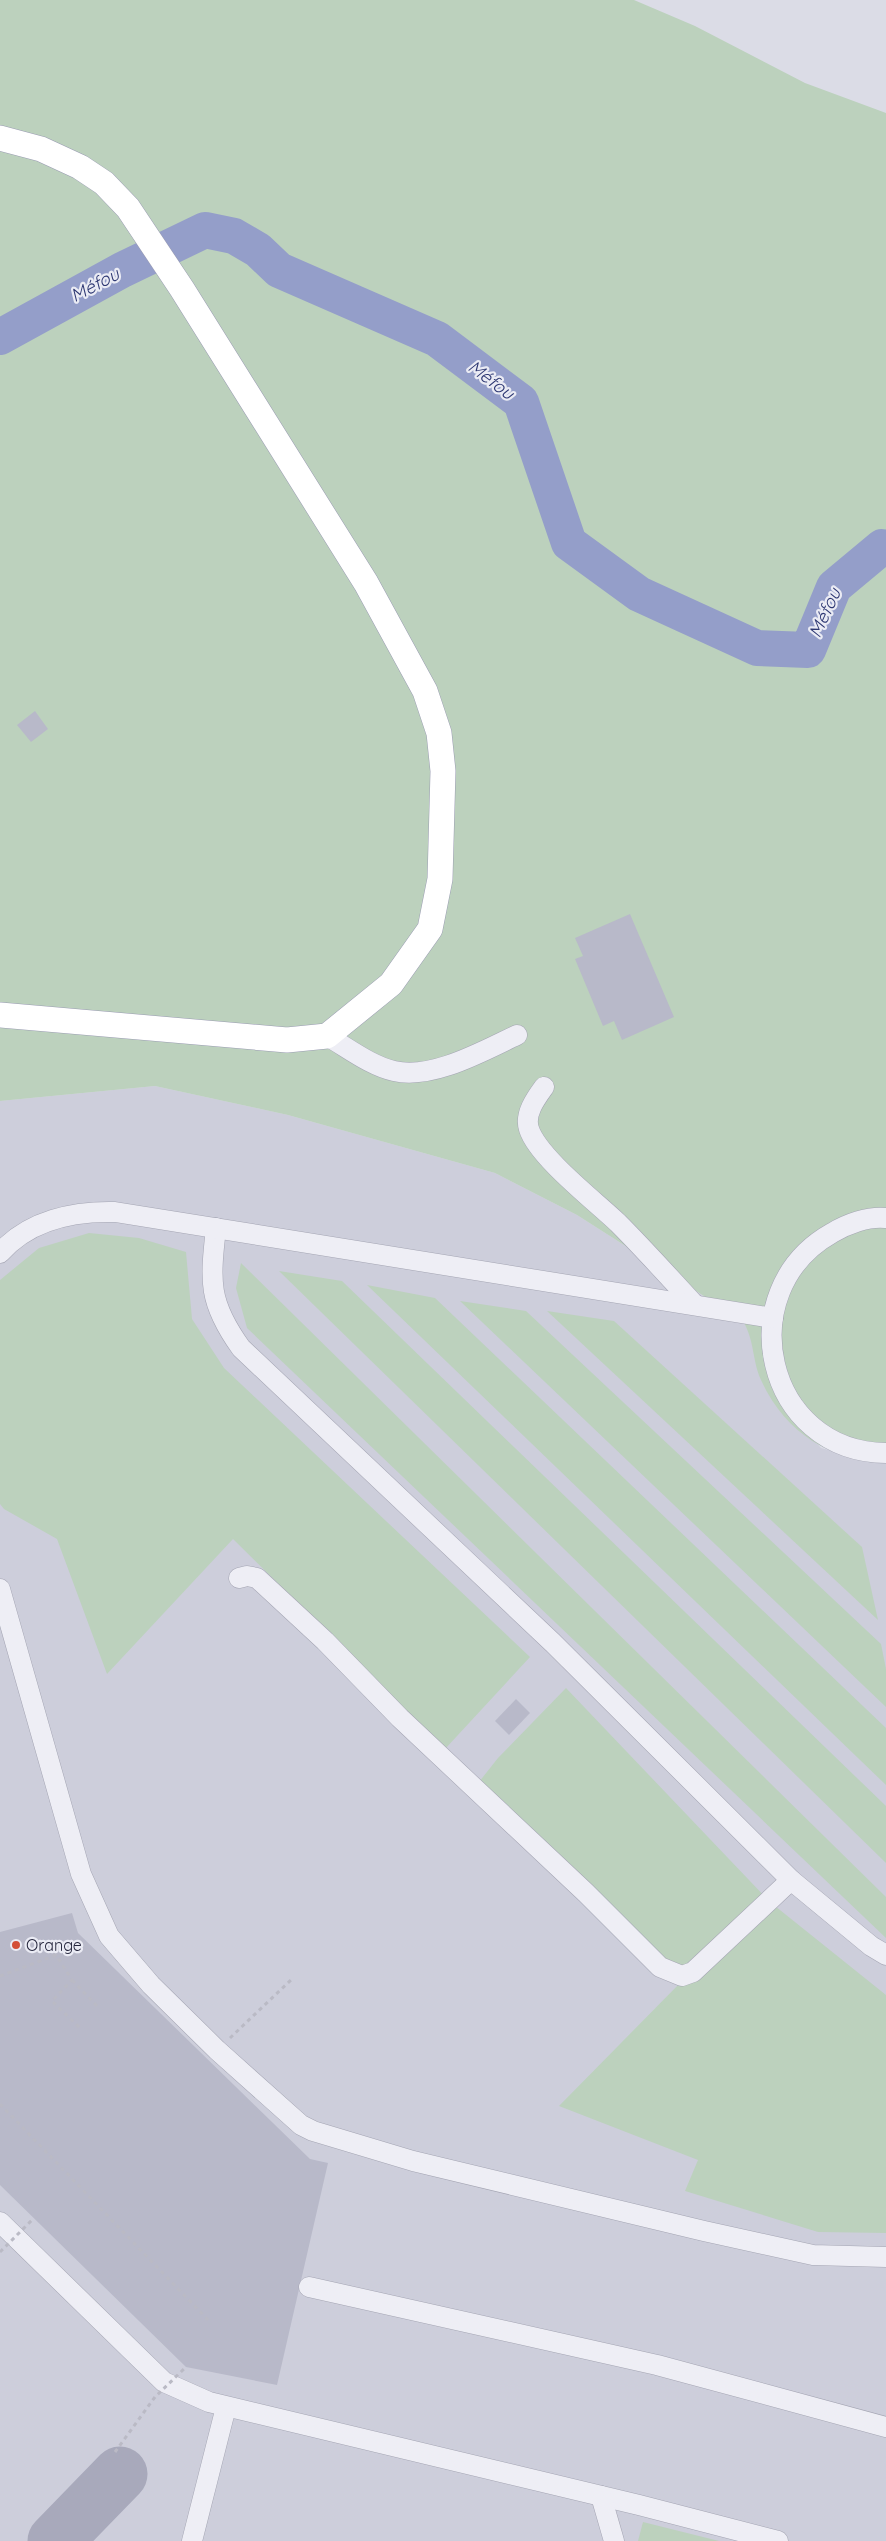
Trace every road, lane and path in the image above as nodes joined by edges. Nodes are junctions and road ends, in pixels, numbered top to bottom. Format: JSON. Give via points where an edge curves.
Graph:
{"nodes":[{"id":1,"x":0,"y":138,"type":"edge"},
{"id":2,"x":0,"y":1015,"type":"edge"},
{"id":3,"x":327,"y":1036,"type":"junction"},
{"id":4,"x":517,"y":1036,"type":"dead end"},
{"id":5,"x":544,"y":1087,"type":"dead end"},
{"id":6,"x":886,"y":1218,"type":"edge"},
{"id":7,"x":216,"y":1228,"type":"junction"},
{"id":8,"x":0,"y":1253,"type":"edge"},
{"id":9,"x":694,"y":1304,"type":"junction"},
{"id":10,"x":773,"y":1318,"type":"junction"},
{"id":11,"x":886,"y":1454,"type":"edge"},
{"id":12,"x":239,"y":1578,"type":"dead end"},
{"id":13,"x":0,"y":1589,"type":"edge"},
{"id":14,"x":791,"y":1880,"type":"junction"},
{"id":15,"x":886,"y":1955,"type":"edge"},
{"id":16,"x":0,"y":1976,"type":"edge"},
{"id":17,"x":293,"y":1978,"type":"dead end"},
{"id":18,"x":72,"y":1980,"type":"junction"},
{"id":19,"x":98,"y":2007,"type":"dead end"},
{"id":20,"x":82,"y":2029,"type":"dead end"},
{"id":21,"x":217,"y":2050,"type":"junction"},
{"id":22,"x":0,"y":2104,"type":"edge"},
{"id":23,"x":33,"y":2219,"type":"dead end"},
{"id":24,"x":0,"y":2222,"type":"edge"},
{"id":25,"x":0,"y":2252,"type":"edge"},
{"id":26,"x":886,"y":2257,"type":"edge"},
{"id":27,"x":309,"y":2287,"type":"dead end"},
{"id":28,"x":210,"y":2322,"type":"dead end"},
{"id":29,"x":186,"y":2367,"type":"dead end"},
{"id":30,"x":226,"y":2407,"type":"junction"},
{"id":31,"x":886,"y":2427,"type":"edge"},
{"id":32,"x":115,"y":2452,"type":"dead end"},
{"id":33,"x":601,"y":2496,"type":"junction"},
{"id":34,"x":192,"y":2541,"type":"edge"},
{"id":35,"x":614,"y":2541,"type":"edge"},
{"id":36,"x":778,"y":2541,"type":"edge"}],
"edges":[{"from":1,"to":3,"type":"main road","via":[[41,149],[80,167],[104,183],[128,208],[182,288],[366,583],[425,691],[439,732],[443,771],[440,879],[430,929],[391,984]]},
{"from":2,"to":3,"type":"main road","via":[[287,1040]]},
{"from":3,"to":4,"type":"street","via":[[395,1072],[422,1072],[463,1060]]},
{"from":5,"to":9,"type":"street","via":[[531,1106],[528,1127],[537,1143]]},
{"from":6,"to":10,"type":"street","via":[[846,1225],[816,1242],[792,1266],[777,1297]]},
{"from":7,"to":8,"type":"street","via":[[116,1212],[89,1211],[35,1226]]},
{"from":7,"to":9,"type":"street"},
{"from":7,"to":14,"type":"street","via":[[210,1276],[215,1301],[225,1326],[242,1348],[553,1644]]},
{"from":9,"to":10,"type":"street"},
{"from":10,"to":11,"type":"street","via":[[771,1351],[783,1390],[794,1408],[808,1423],[843,1445]]},
{"from":12,"to":14,"type":"street","via":[[258,1578],[660,1967],[682,1976],[693,1972]]},
{"from":13,"to":21,"type":"street","via":[[81,1874],[104,1926],[151,1986]]},
{"from":14,"to":15,"type":"street"},
{"from":16,"to":18,"type":"path","via":[[56,1955]]},
{"from":17,"to":21,"type":"path"},
{"from":18,"to":19,"type":"path"},
{"from":18,"to":20,"type":"path","via":[[52,2001]]},
{"from":21,"to":26,"type":"street","via":[[313,2131],[413,2162],[813,2255]]},
{"from":22,"to":28,"type":"path"},
{"from":23,"to":25,"type":"path","bridge":true},
{"from":24,"to":30,"type":"street","via":[[164,2382]]},
{"from":27,"to":31,"type":"street","via":[[657,2365]]},
{"from":29,"to":32,"type":"path","bridge":true,"via":[[155,2397]]},
{"from":30,"to":33,"type":"street"},
{"from":30,"to":34,"type":"street"},
{"from":33,"to":35,"type":"street"},
{"from":33,"to":36,"type":"street"}]}
